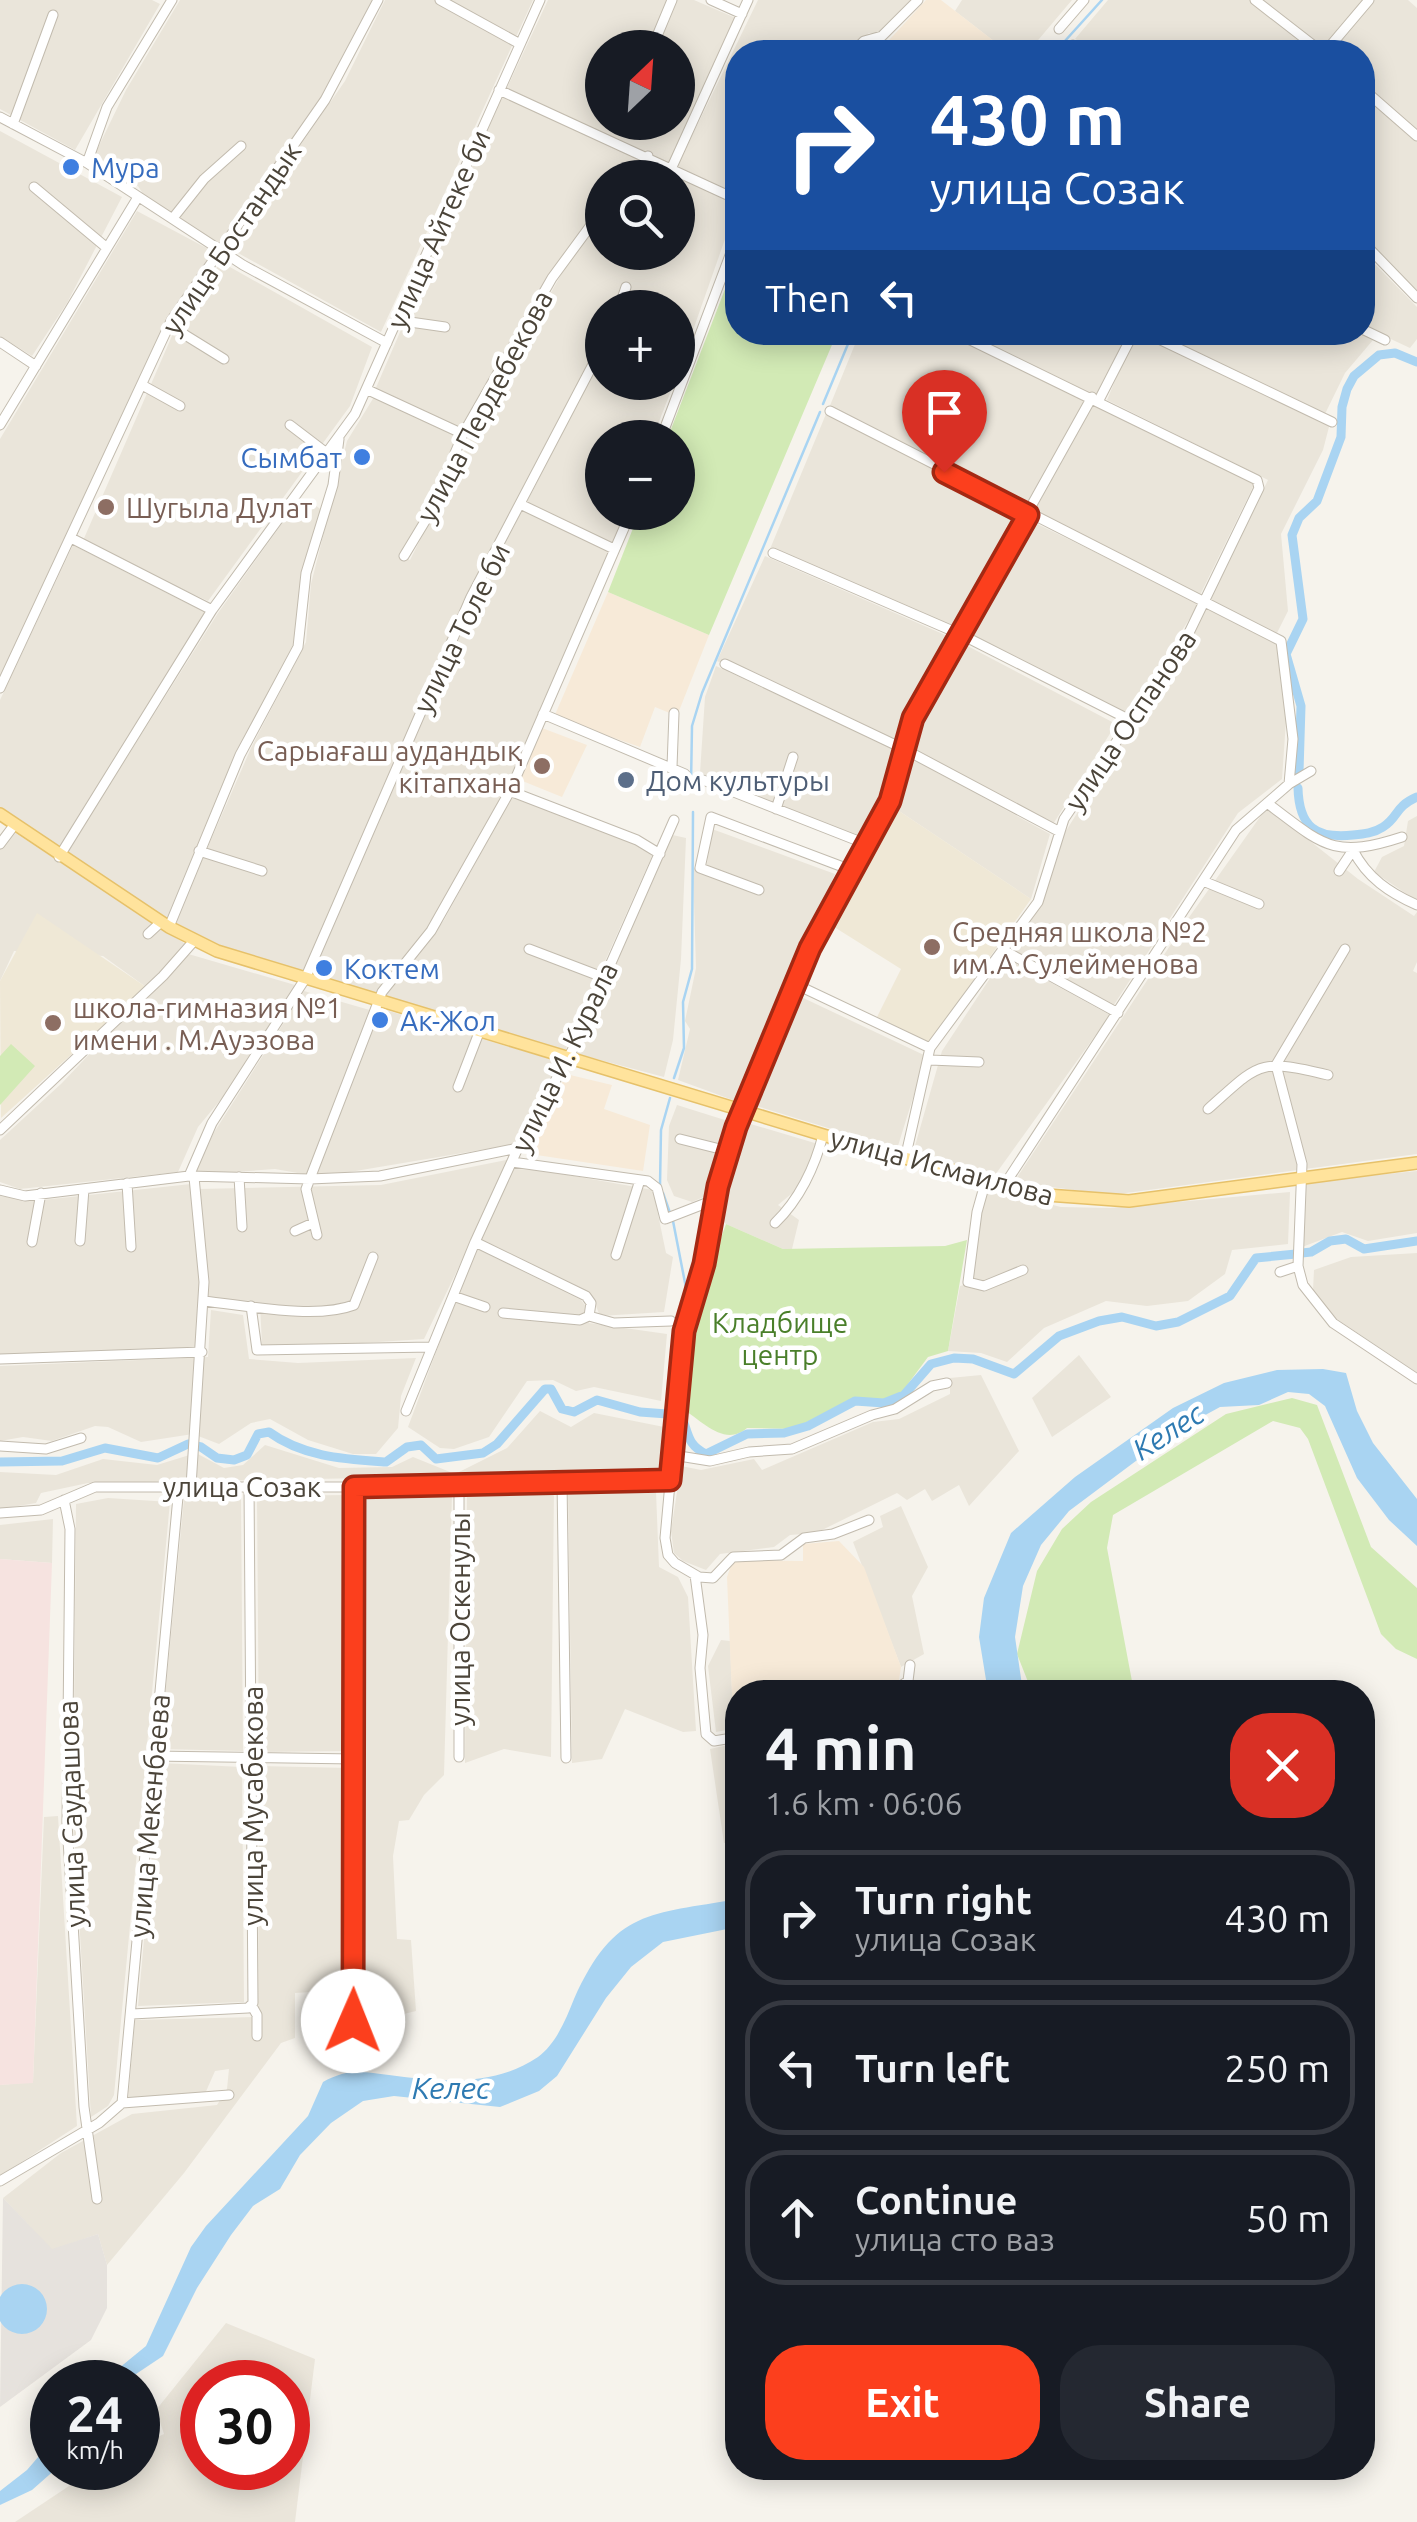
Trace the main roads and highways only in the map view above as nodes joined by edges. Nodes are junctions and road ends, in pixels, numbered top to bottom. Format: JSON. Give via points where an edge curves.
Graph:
{"nodes":[{"id":1,"x":0,"y":814,"type":"edge"},
{"id":2,"x":1417,"y":1163,"type":"edge"}],
"edges":[{"from":1,"to":2,"type":"main road","name":"улица Исмаилова","via":[[193,942],[986,1180],[1148,1205]]}]}
